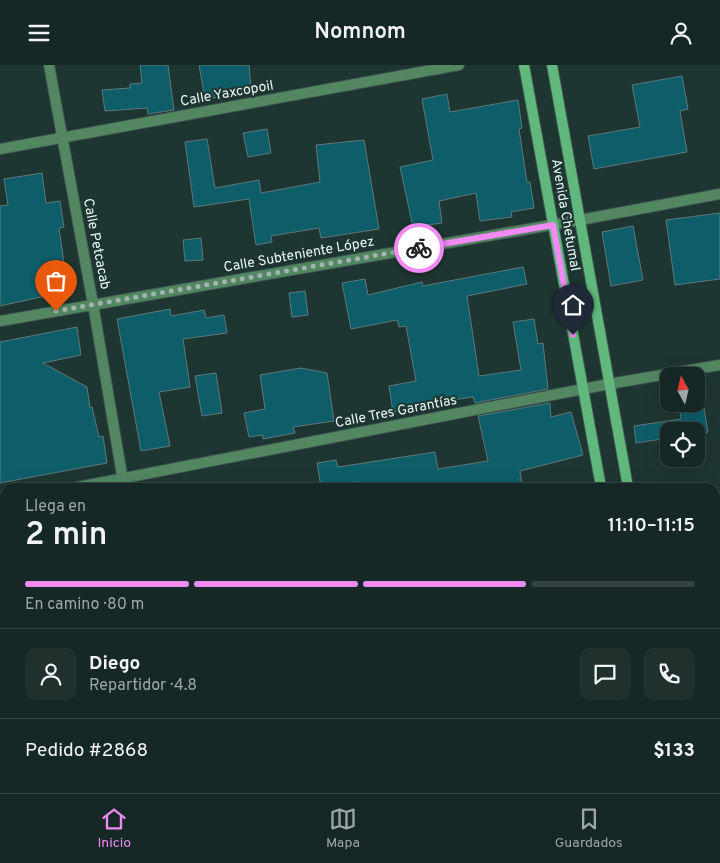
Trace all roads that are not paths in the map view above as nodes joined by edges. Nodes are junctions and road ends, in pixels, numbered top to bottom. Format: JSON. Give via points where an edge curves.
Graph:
{"nodes":[{"id":1,"x":49,"y":65,"type":"edge"},
{"id":2,"x":460,"y":65,"type":"edge"},
{"id":3,"x":524,"y":65,"type":"edge"},
{"id":4,"x":552,"y":65,"type":"edge"},
{"id":5,"x":62,"y":138,"type":"junction"},
{"id":6,"x":0,"y":149,"type":"edge"},
{"id":7,"x":720,"y":194,"type":"edge"},
{"id":8,"x":580,"y":220,"type":"junction"},
{"id":9,"x":553,"y":225,"type":"junction"},
{"id":10,"x":93,"y":304,"type":"junction"},
{"id":11,"x":0,"y":321,"type":"edge"},
{"id":12,"x":720,"y":365,"type":"edge"},
{"id":13,"x":610,"y":385,"type":"junction"},
{"id":14,"x":583,"y":390,"type":"junction"},
{"id":15,"x":123,"y":483,"type":"edge"},
{"id":16,"x":599,"y":483,"type":"edge"},
{"id":17,"x":627,"y":483,"type":"edge"}],
"edges":[{"from":1,"to":5,"type":"street","name":"Calle Petcacab"},
{"from":2,"to":5,"type":"street","name":"Calle Yaxcopoil"},
{"from":3,"to":9,"type":"main road","name":"Avenida Chetumal"},
{"from":4,"to":8,"type":"main road","name":"Avenida Chetumal"},
{"from":5,"to":6,"type":"street","name":"Calle Yaxcopoil"},
{"from":5,"to":10,"type":"street","name":"Calle Petcacab"},
{"from":7,"to":8,"type":"street","name":"Calle Subteniente López"},
{"from":8,"to":9,"type":"street","name":"Calle Subteniente López"},
{"from":8,"to":13,"type":"main road","name":"Avenida Chetumal"},
{"from":9,"to":10,"type":"street","name":"Calle Subteniente López"},
{"from":9,"to":14,"type":"main road","name":"Avenida Chetumal"},
{"from":10,"to":11,"type":"street","name":"Calle Subteniente López"},
{"from":10,"to":15,"type":"street","name":"Calle Petcacab"},
{"from":12,"to":13,"type":"street","name":"Calle Tres Garantías"},
{"from":13,"to":14,"type":"street","name":"Calle Tres Garantías"},
{"from":13,"to":17,"type":"main road","name":"Avenida Chetumal"},
{"from":14,"to":15,"type":"street","name":"Calle Tres Garantías"},
{"from":14,"to":16,"type":"main road","name":"Avenida Chetumal"}]}
